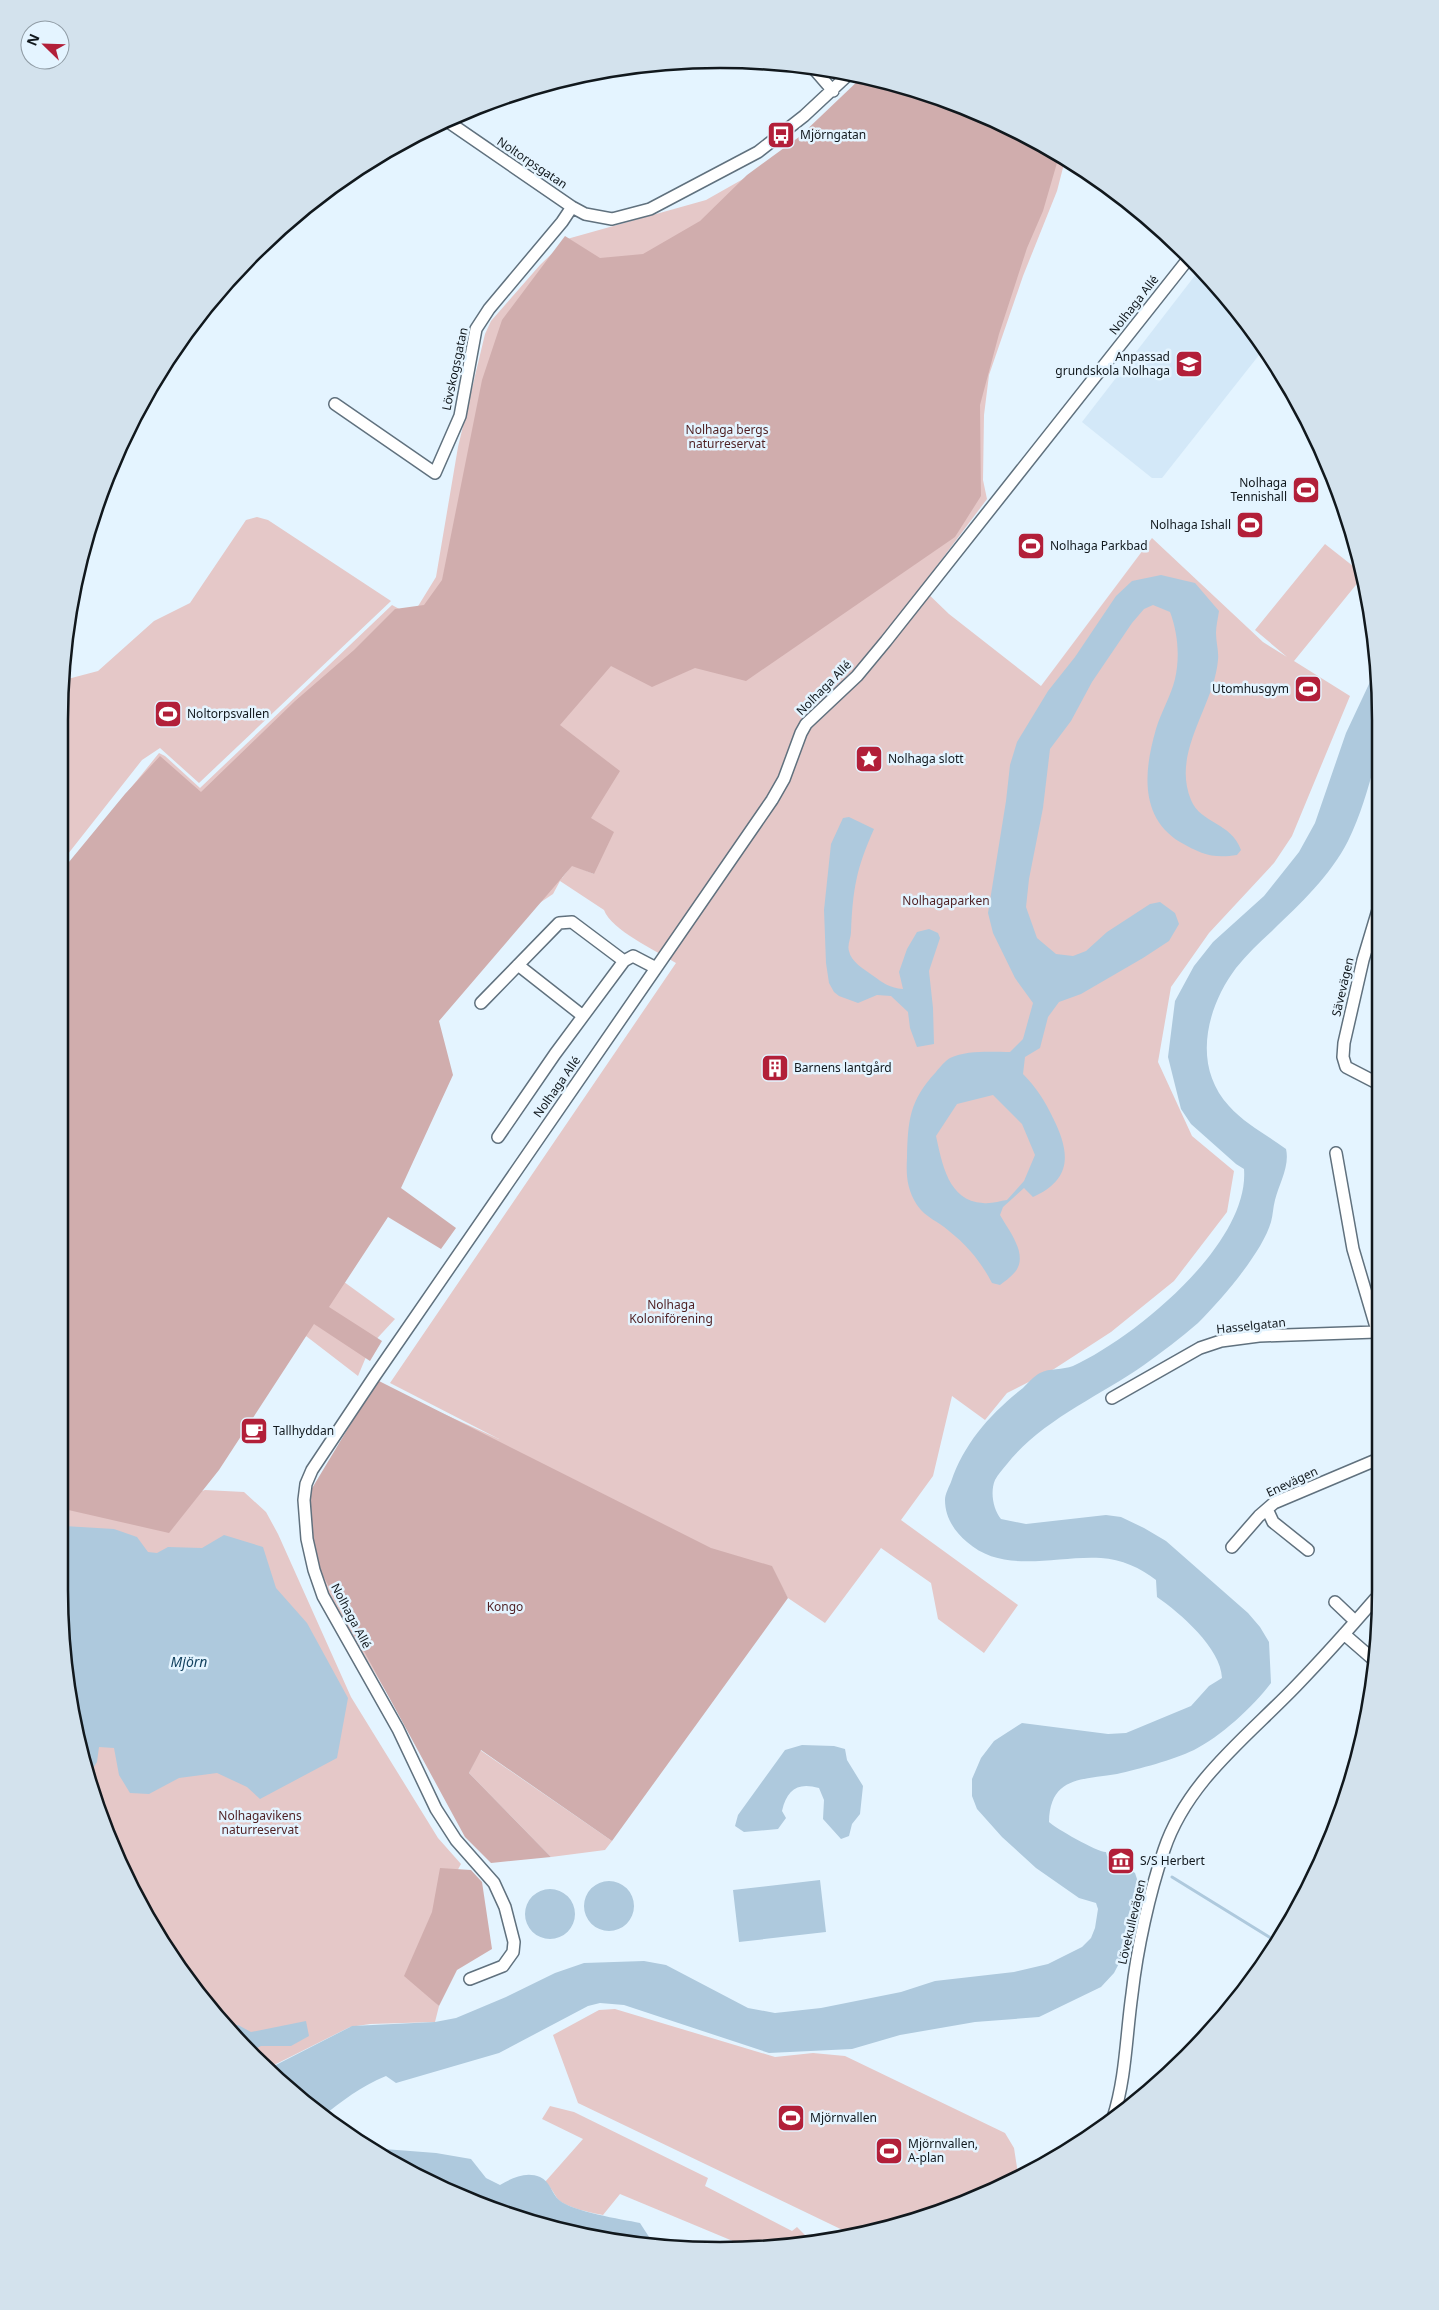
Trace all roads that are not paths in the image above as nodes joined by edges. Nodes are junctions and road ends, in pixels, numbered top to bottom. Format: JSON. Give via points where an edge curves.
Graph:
{"nodes":[{"id":1,"x":820,"y":75,"type":"edge"},
{"id":2,"x":844,"y":79,"type":"edge"},
{"id":3,"x":833,"y":91,"type":"junction"},
{"id":4,"x":453,"y":125,"type":"edge"},
{"id":5,"x":572,"y":207,"type":"junction"},
{"id":6,"x":1185,"y":262,"type":"edge"},
{"id":7,"x":335,"y":404,"type":"dead end"},
{"id":8,"x":1372,"y":930,"type":"edge"},
{"id":9,"x":624,"y":961,"type":"junction"},
{"id":10,"x":518,"y":965,"type":"junction"},
{"id":11,"x":656,"y":968,"type":"junction"},
{"id":12,"x":480,"y":1003,"type":"dead end"},
{"id":13,"x":583,"y":1016,"type":"junction"},
{"id":14,"x":1372,"y":1080,"type":"edge"},
{"id":15,"x":498,"y":1138,"type":"dead end"},
{"id":16,"x":1336,"y":1154,"type":"dead end"},
{"id":17,"x":1372,"y":1313,"type":"edge"},
{"id":18,"x":1372,"y":1332,"type":"edge"},
{"id":19,"x":1112,"y":1398,"type":"dead end"},
{"id":20,"x":1372,"y":1462,"type":"edge"},
{"id":21,"x":1267,"y":1509,"type":"junction"},
{"id":22,"x":1232,"y":1547,"type":"dead end"},
{"id":23,"x":1308,"y":1550,"type":"dead end"},
{"id":24,"x":1335,"y":1602,"type":"dead end"},
{"id":25,"x":1371,"y":1604,"type":"edge"},
{"id":26,"x":1355,"y":1621,"type":"junction"},
{"id":27,"x":1344,"y":1634,"type":"junction"},
{"id":28,"x":1368,"y":1655,"type":"edge"},
{"id":29,"x":470,"y":1979,"type":"dead end"},
{"id":30,"x":1116,"y":2108,"type":"edge"}],
"edges":[{"from":1,"to":3,"type":"street"},
{"from":2,"to":3,"type":"street"},
{"from":3,"to":5,"type":"street","name":"Noltorpsgatan","via":[[746,160],[650,209],[625,217],[606,218],[585,214]]},
{"from":4,"to":5,"type":"street","name":"Noltorpsgatan"},
{"from":5,"to":7,"type":"street","name":"Lövskogsgatan","via":[[476,329],[460,416],[435,473]]},
{"from":6,"to":11,"type":"street","name":"Nolhaga Allé","via":[[886,641],[857,676],[806,724],[772,800]]},
{"from":8,"to":14,"type":"street","name":"Sävevägen","via":[[1343,1057],[1349,1069]]},
{"from":9,"to":10,"type":"street","via":[[572,922],[559,923]]},
{"from":9,"to":11,"type":"street","via":[[633,956]]},
{"from":9,"to":13,"type":"street"},
{"from":10,"to":12,"type":"street"},
{"from":10,"to":13,"type":"street"},
{"from":11,"to":29,"type":"street","name":"Nolhaga Allé","via":[[374,1376],[306,1484],[304,1500],[310,1555],[323,1596],[398,1729],[436,1809],[456,1840],[494,1882],[505,1907],[514,1942],[513,1952],[503,1966]]},
{"from":13,"to":15,"type":"street"},
{"from":16,"to":17,"type":"street","via":[[1353,1249]]},
{"from":18,"to":19,"type":"street","name":"Hasselgatan","via":[[1259,1336],[1221,1341],[1200,1348]]},
{"from":20,"to":21,"type":"street","name":"Enevägen"},
{"from":21,"to":22,"type":"street","name":"Enevägen"},
{"from":21,"to":23,"type":"street","via":[[1273,1522]]},
{"from":24,"to":26,"type":"street"},
{"from":25,"to":26,"type":"street","name":"Lövekullevägen"},
{"from":26,"to":27,"type":"street","name":"Lövekullevägen"},
{"from":27,"to":28,"type":"street"},
{"from":27,"to":30,"type":"street","name":"Lövekullevägen","via":[[1226,1754],[1189,1801],[1171,1832],[1158,1870],[1137,1959],[1123,2082]]}]}
